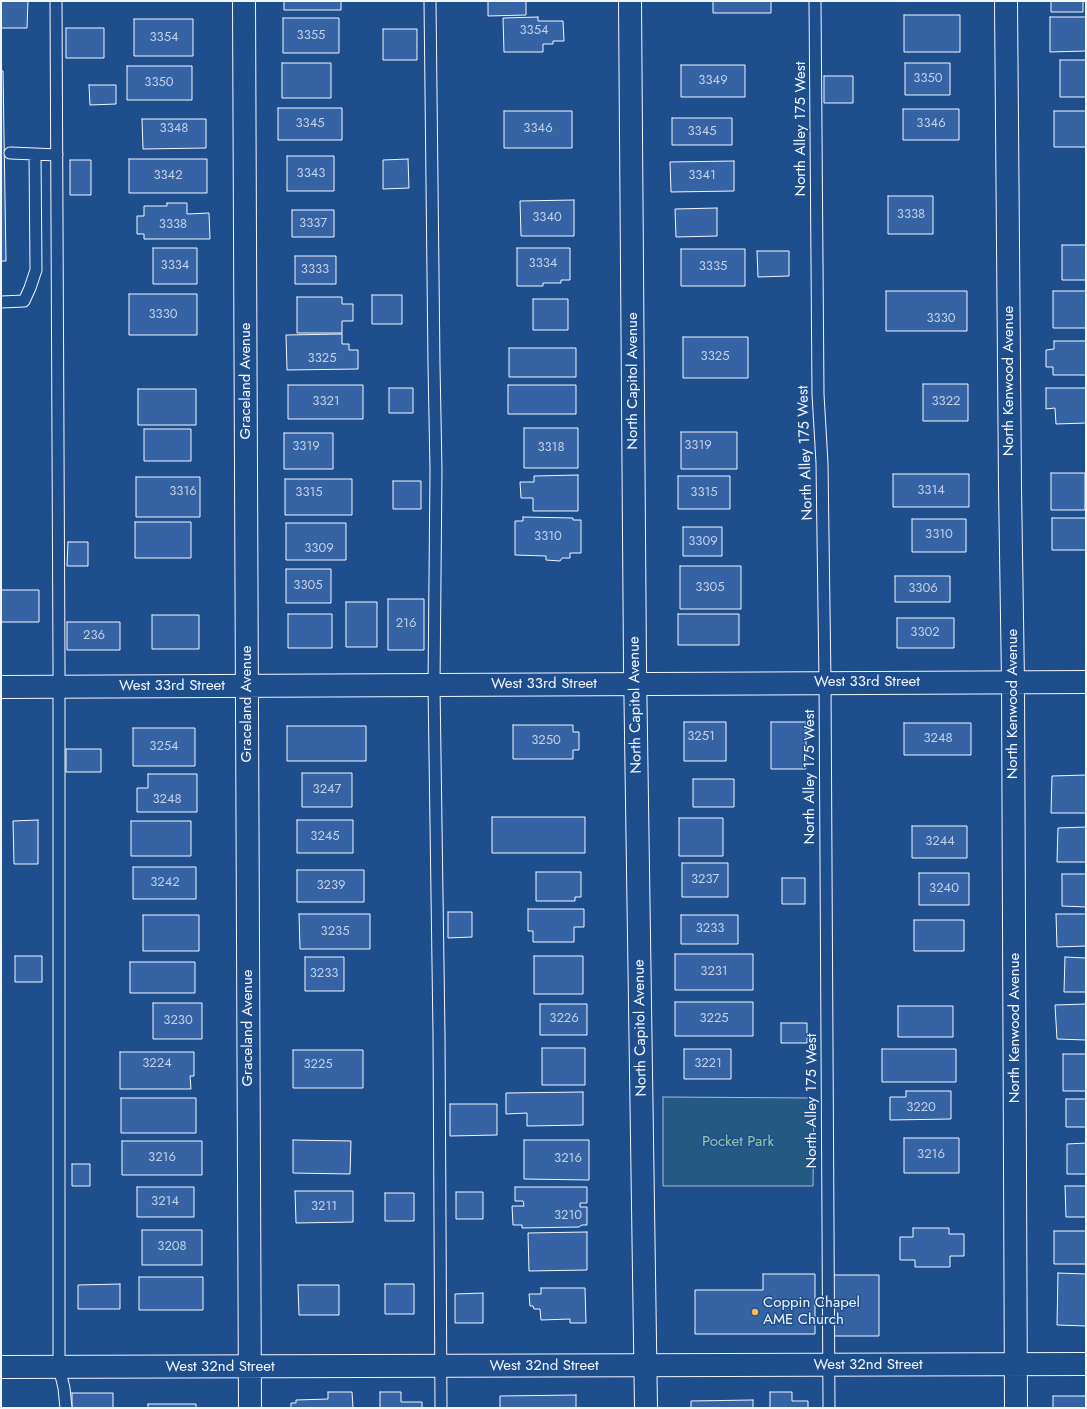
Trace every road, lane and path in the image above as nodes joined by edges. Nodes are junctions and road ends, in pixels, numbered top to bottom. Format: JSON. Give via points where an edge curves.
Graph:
{"nodes":[{"id":1,"x":56,"y":1,"type":"edge"},
{"id":2,"x":244,"y":1,"type":"edge"},
{"id":3,"x":430,"y":1,"type":"edge"},
{"id":4,"x":630,"y":1,"type":"edge"},
{"id":5,"x":815,"y":1,"type":"edge"},
{"id":6,"x":1006,"y":1,"type":"edge"},
{"id":7,"x":10,"y":153,"type":"dead end"},
{"id":8,"x":35,"y":154,"type":"junction"},
{"id":9,"x":57,"y":155,"type":"junction"},
{"id":10,"x":1,"y":302,"type":"edge"},
{"id":11,"x":825,"y":682,"type":"junction"},
{"id":12,"x":1013,"y":682,"type":"junction"},
{"id":13,"x":1086,"y":682,"type":"edge"},
{"id":14,"x":636,"y":684,"type":"junction"},
{"id":15,"x":434,"y":685,"type":"junction"},
{"id":16,"x":247,"y":686,"type":"junction"},
{"id":17,"x":1,"y":687,"type":"edge"},
{"id":18,"x":60,"y":687,"type":"junction"},
{"id":19,"x":1086,"y":1364,"type":"edge"},
{"id":20,"x":1016,"y":1365,"type":"junction"},
{"id":21,"x":440,"y":1366,"type":"junction"},
{"id":22,"x":646,"y":1366,"type":"junction"},
{"id":23,"x":828,"y":1366,"type":"junction"},
{"id":24,"x":1,"y":1367,"type":"edge"},
{"id":25,"x":59,"y":1367,"type":"junction"},
{"id":26,"x":249,"y":1367,"type":"junction"},
{"id":27,"x":66,"y":1408,"type":"edge"},
{"id":28,"x":250,"y":1408,"type":"edge"},
{"id":29,"x":441,"y":1408,"type":"edge"},
{"id":30,"x":646,"y":1408,"type":"edge"},
{"id":31,"x":829,"y":1408,"type":"edge"},
{"id":32,"x":1016,"y":1408,"type":"edge"}],
"edges":[{"from":1,"to":9,"type":"lane"},
{"from":2,"to":16,"type":"street","name":"Graceland Avenue"},
{"from":3,"to":15,"type":"lane","via":[[436,470]]},
{"from":4,"to":14,"type":"street","name":"North Capitol Avenue"},
{"from":5,"to":11,"type":"lane","name":"North Alley 175 West","via":[[818,394],[822,471]]},
{"from":6,"to":12,"type":"street","name":"North Kenwood Avenue"},
{"from":7,"to":8,"type":"lane"},
{"from":8,"to":9,"type":"lane"},
{"from":8,"to":10,"type":"lane","via":[[36,270],[24,301]]},
{"from":9,"to":18,"type":"lane"},
{"from":11,"to":12,"type":"street","name":"West 33rd Street"},
{"from":11,"to":14,"type":"street","name":"West 33rd Street"},
{"from":11,"to":23,"type":"lane","name":"North Alley 175 West"},
{"from":12,"to":13,"type":"street","name":"West 33rd Street"},
{"from":12,"to":20,"type":"street","name":"North Kenwood Avenue"},
{"from":14,"to":15,"type":"street","name":"West 33rd Street"},
{"from":14,"to":22,"type":"street","name":"North Capitol Avenue"},
{"from":15,"to":16,"type":"street","name":"West 33rd Street"},
{"from":15,"to":21,"type":"lane"},
{"from":16,"to":18,"type":"street","name":"West 33rd Street"},
{"from":16,"to":26,"type":"street","name":"Graceland Avenue"},
{"from":17,"to":18,"type":"street","name":"West 33rd Street"},
{"from":18,"to":25,"type":"lane"},
{"from":19,"to":20,"type":"street","name":"West 32nd Street"},
{"from":20,"to":23,"type":"street","name":"West 32nd Street"},
{"from":20,"to":32,"type":"street","name":"North Kenwood Avenue"},
{"from":21,"to":22,"type":"street","name":"West 32nd Street"},
{"from":21,"to":26,"type":"street","name":"West 32nd Street"},
{"from":21,"to":29,"type":"lane"},
{"from":22,"to":23,"type":"street","name":"West 32nd Street"},
{"from":22,"to":30,"type":"street","name":"North Capitol Avenue"},
{"from":23,"to":31,"type":"lane","name":"North Alley 175 West"},
{"from":24,"to":25,"type":"street","name":"West 32nd Street"},
{"from":25,"to":26,"type":"street","name":"West 32nd Street"},
{"from":25,"to":27,"type":"lane"},
{"from":26,"to":28,"type":"street","name":"Graceland Avenue"}]}
